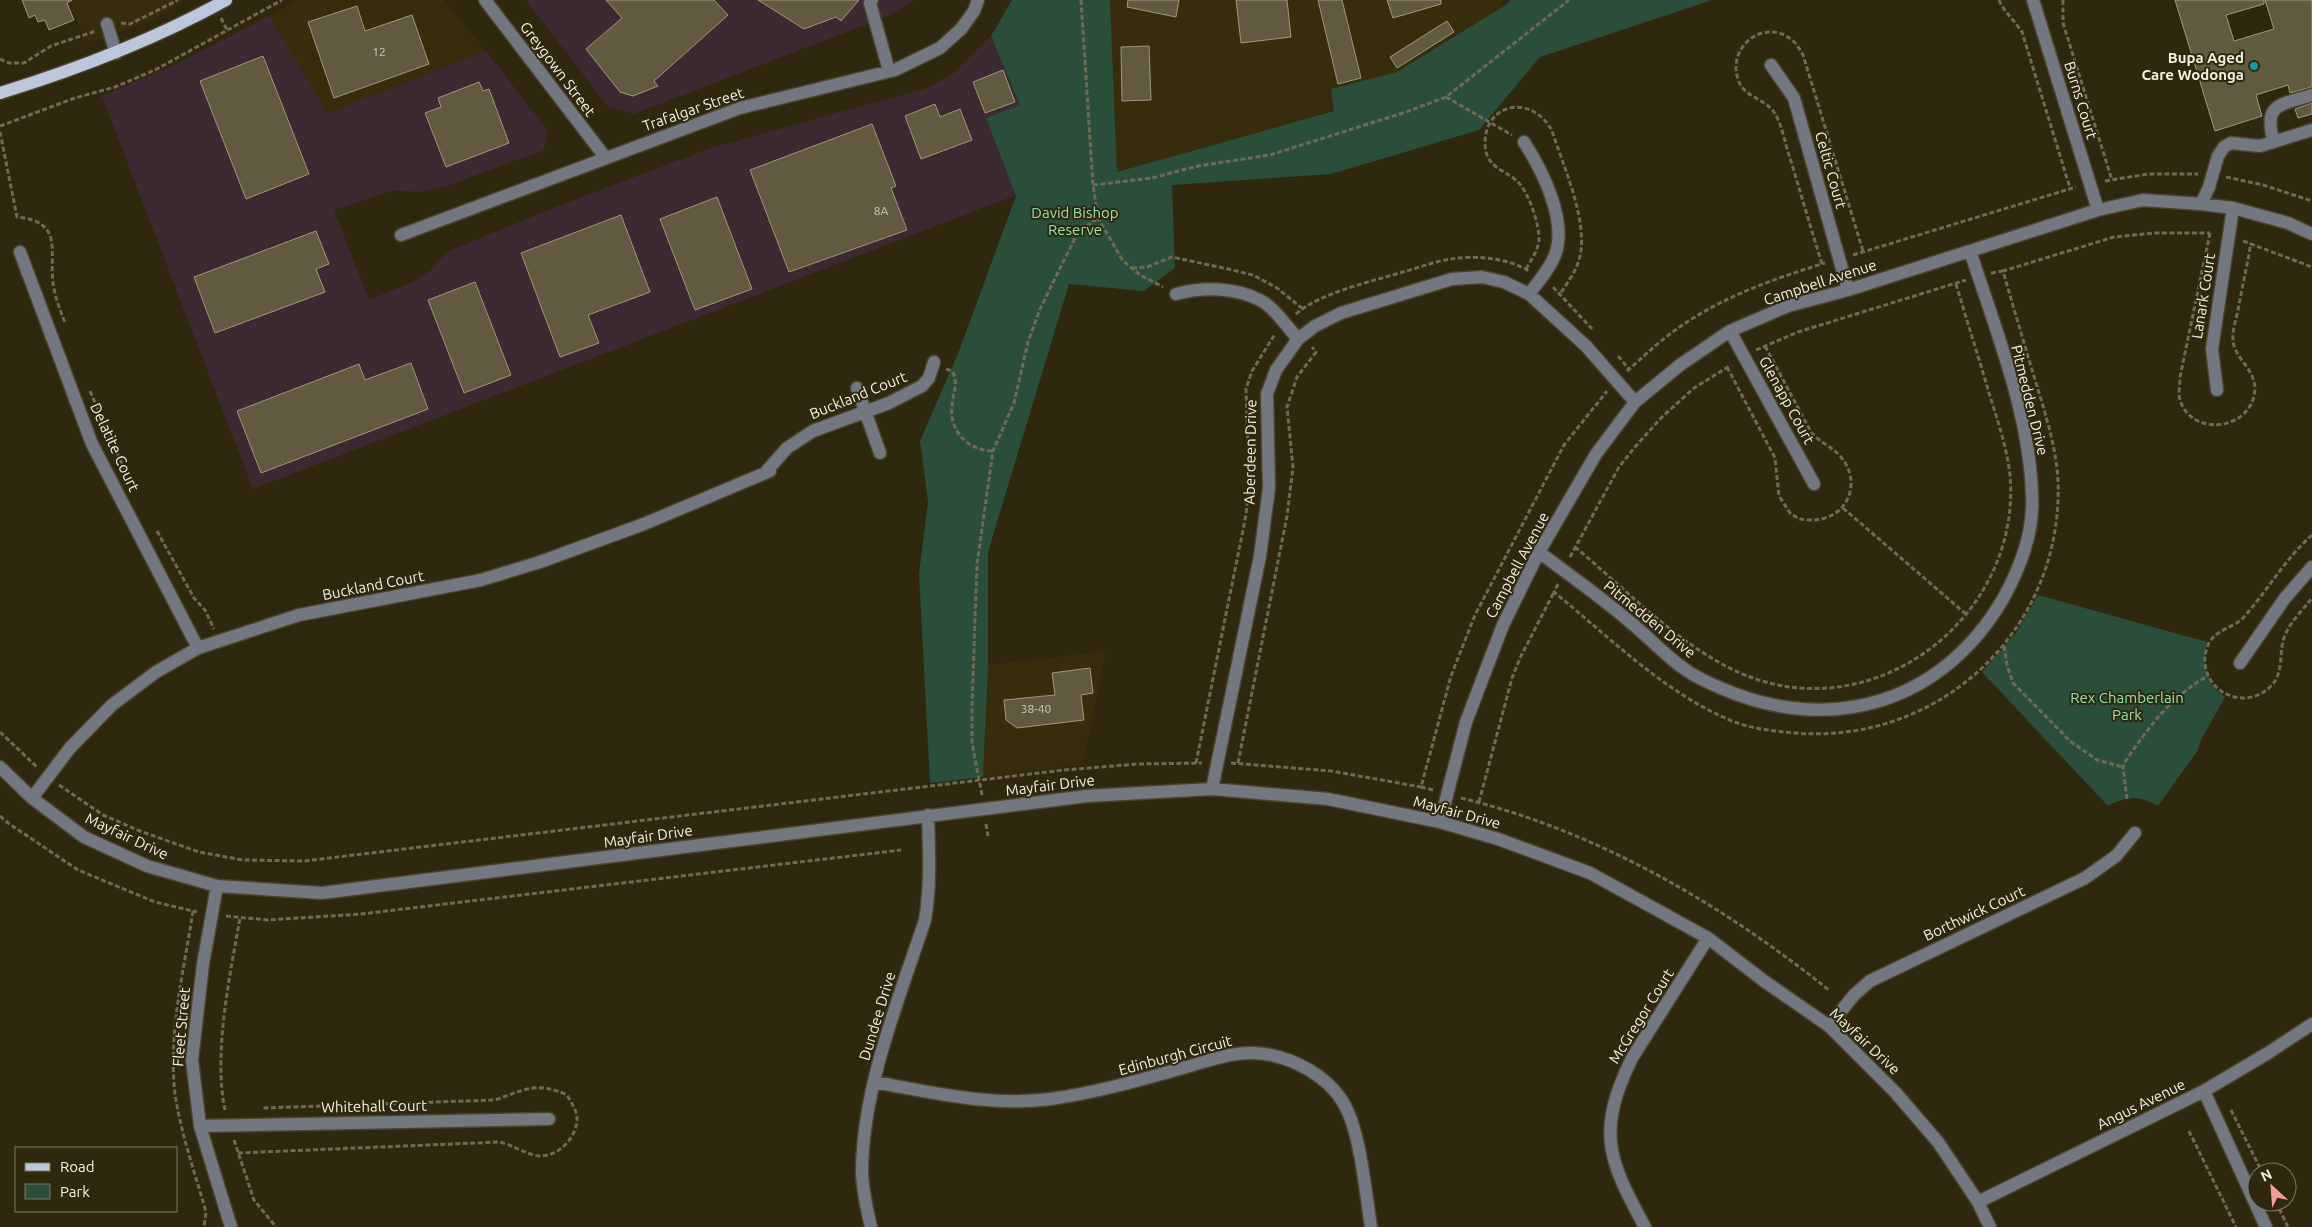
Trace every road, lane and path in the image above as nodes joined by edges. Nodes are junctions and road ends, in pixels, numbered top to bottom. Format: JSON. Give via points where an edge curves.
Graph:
{"nodes":[{"id":1,"x":178,"y":0,"type":"edge"},
{"id":2,"x":226,"y":0,"type":"edge"},
{"id":3,"x":282,"y":0,"type":"edge"},
{"id":4,"x":485,"y":0,"type":"edge"},
{"id":5,"x":872,"y":0,"type":"edge"},
{"id":6,"x":978,"y":0,"type":"edge"},
{"id":7,"x":1081,"y":0,"type":"edge"},
{"id":8,"x":1569,"y":0,"type":"edge"},
{"id":9,"x":1999,"y":0,"type":"edge"},
{"id":10,"x":2032,"y":0,"type":"edge"},
{"id":11,"x":2063,"y":0,"type":"edge"},
{"id":12,"x":107,"y":25,"type":"junction"},
{"id":13,"x":116,"y":53,"type":"junction"},
{"id":14,"x":0,"y":59,"type":"edge"},
{"id":15,"x":1771,"y":65,"type":"dead end"},
{"id":16,"x":890,"y":71,"type":"junction"},
{"id":17,"x":0,"y":93,"type":"edge"},
{"id":18,"x":2312,"y":95,"type":"edge"},
{"id":19,"x":1446,"y":97,"type":"junction"},
{"id":20,"x":0,"y":126,"type":"edge"},
{"id":21,"x":2312,"y":130,"type":"edge"},
{"id":22,"x":0,"y":132,"type":"edge"},
{"id":23,"x":1524,"y":142,"type":"joint"},
{"id":24,"x":2274,"y":142,"type":"junction"},
{"id":25,"x":605,"y":157,"type":"junction"},
{"id":26,"x":2212,"y":175,"type":"junction"},
{"id":27,"x":2112,"y":180,"type":"junction"},
{"id":28,"x":2090,"y":184,"type":"junction"},
{"id":29,"x":1093,"y":185,"type":"junction"},
{"id":30,"x":2070,"y":188,"type":"junction"},
{"id":31,"x":2312,"y":202,"type":"edge"},
{"id":32,"x":2201,"y":204,"type":"junction"},
{"id":33,"x":2233,"y":208,"type":"junction"},
{"id":34,"x":2098,"y":210,"type":"junction"},
{"id":35,"x":1098,"y":218,"type":"junction"},
{"id":36,"x":2210,"y":233,"type":"dead end"},
{"id":37,"x":2312,"y":234,"type":"edge"},
{"id":38,"x":401,"y":235,"type":"dead end"},
{"id":39,"x":2251,"y":243,"type":"dead end"},
{"id":40,"x":1970,"y":251,"type":"junction"},
{"id":41,"x":20,"y":252,"type":"dead end"},
{"id":42,"x":1839,"y":259,"type":"junction"},
{"id":43,"x":2312,"y":267,"type":"edge"},
{"id":44,"x":2003,"y":271,"type":"junction"},
{"id":45,"x":1978,"y":276,"type":"junction"},
{"id":46,"x":1542,"y":278,"type":"junction"},
{"id":47,"x":1956,"y":284,"type":"junction"},
{"id":48,"x":1848,"y":290,"type":"junction"},
{"id":49,"x":1176,"y":294,"type":"joint"},
{"id":50,"x":1529,"y":294,"type":"junction"},
{"id":51,"x":1285,"y":324,"type":"junction"},
{"id":52,"x":1730,"y":331,"type":"junction"},
{"id":53,"x":68,"y":332,"type":"dead end"},
{"id":54,"x":1598,"y":335,"type":"dead end"},
{"id":55,"x":1298,"y":339,"type":"junction"},
{"id":56,"x":1617,"y":355,"type":"dead end"},
{"id":57,"x":1744,"y":356,"type":"junction"},
{"id":58,"x":932,"y":367,"type":"joint"},
{"id":59,"x":1629,"y":369,"type":"junction"},
{"id":60,"x":1616,"y":380,"type":"junction"},
{"id":61,"x":88,"y":385,"type":"dead end"},
{"id":62,"x":857,"y":388,"type":"dead end"},
{"id":63,"x":2217,"y":390,"type":"dead end"},
{"id":64,"x":1635,"y":402,"type":"junction"},
{"id":65,"x":866,"y":412,"type":"junction"},
{"id":66,"x":993,"y":451,"type":"junction"},
{"id":67,"x":880,"y":453,"type":"dead end"},
{"id":68,"x":127,"y":474,"type":"dead end"},
{"id":69,"x":1814,"y":484,"type":"dead end"},
{"id":70,"x":1843,"y":508,"type":"dead end"},
{"id":71,"x":153,"y":525,"type":"dead end"},
{"id":72,"x":1575,"y":547,"type":"junction"},
{"id":73,"x":1539,"y":552,"type":"junction"},
{"id":74,"x":2312,"y":567,"type":"edge"},
{"id":75,"x":1564,"y":571,"type":"junction"},
{"id":76,"x":1554,"y":592,"type":"junction"},
{"id":77,"x":1967,"y":615,"type":"junction"},
{"id":78,"x":220,"y":640,"type":"junction"},
{"id":79,"x":2004,"y":646,"type":"junction"},
{"id":80,"x":198,"y":648,"type":"junction"},
{"id":81,"x":2240,"y":663,"type":"dead end"},
{"id":82,"x":2208,"y":676,"type":"dead end"},
{"id":83,"x":0,"y":732,"type":"edge"},
{"id":84,"x":1196,"y":763,"type":"dead end"},
{"id":85,"x":0,"y":767,"type":"edge"},
{"id":86,"x":2123,"y":767,"type":"junction"},
{"id":87,"x":48,"y":776,"type":"junction"},
{"id":88,"x":981,"y":782,"type":"junction"},
{"id":89,"x":1212,"y":789,"type":"junction"},
{"id":90,"x":1448,"y":794,"type":"junction"},
{"id":91,"x":32,"y":798,"type":"junction"},
{"id":92,"x":2127,"y":799,"type":"dead end"},
{"id":93,"x":1479,"y":802,"type":"junction"},
{"id":94,"x":984,"y":809,"type":"junction"},
{"id":95,"x":928,"y":815,"type":"junction"},
{"id":96,"x":1440,"y":822,"type":"junction"},
{"id":97,"x":2135,"y":833,"type":"dead end"},
{"id":98,"x":217,"y":886,"type":"junction"},
{"id":99,"x":240,"y":918,"type":"dead end"},
{"id":100,"x":1708,"y":938,"type":"junction"},
{"id":101,"x":1830,"y":991,"type":"dead end"},
{"id":102,"x":2312,"y":1024,"type":"edge"},
{"id":103,"x":1829,"y":1026,"type":"junction"},
{"id":104,"x":874,"y":1082,"type":"junction"},
{"id":105,"x":2204,"y":1090,"type":"junction"},
{"id":106,"x":2232,"y":1110,"type":"dead end"},
{"id":107,"x":549,"y":1119,"type":"dead end"},
{"id":108,"x":229,"y":1125,"type":"junction"},
{"id":109,"x":200,"y":1126,"type":"junction"},
{"id":110,"x":2189,"y":1131,"type":"dead end"},
{"id":111,"x":2257,"y":1162,"type":"edge"},
{"id":112,"x":1978,"y":1202,"type":"junction"},
{"id":113,"x":2281,"y":1212,"type":"edge"},
{"id":114,"x":231,"y":1227,"type":"edge"},
{"id":115,"x":276,"y":1227,"type":"edge"},
{"id":116,"x":871,"y":1227,"type":"edge"},
{"id":117,"x":1371,"y":1227,"type":"edge"},
{"id":118,"x":1645,"y":1227,"type":"edge"},
{"id":119,"x":1990,"y":1227,"type":"edge"},
{"id":120,"x":2236,"y":1227,"type":"edge"},
{"id":121,"x":2266,"y":1227,"type":"edge"},
{"id":122,"x":2288,"y":1227,"type":"edge"}],
"edges":[{"from":1,"to":12,"type":"path","via":[[130,24]]},
{"from":2,"to":13,"type":"main road","via":[[179,26]]},
{"from":3,"to":20,"type":"path","via":[[155,70]]},
{"from":4,"to":25,"type":"street","name":"Greygown Street"},
{"from":5,"to":16,"type":"street","via":[[870,3]]},
{"from":6,"to":16,"type":"street","name":"Trafalgar Street","via":[[960,29],[940,48]]},
{"from":7,"to":29,"type":"path"},
{"from":8,"to":19,"type":"path"},
{"from":9,"to":30,"type":"path","via":[[2022,32]]},
{"from":10,"to":28,"type":"street","name":"Burns Court"},
{"from":11,"to":27,"type":"path","via":[[2063,23]]},
{"from":12,"to":13,"type":"street"},
{"from":12,"to":14,"type":"path","via":[[51,46],[24,63]]},
{"from":13,"to":17,"type":"main road","via":[[66,73]]},
{"from":15,"to":42,"type":"street","name":"Celtic Court","via":[[1794,98]]},
{"from":16,"to":25,"type":"street","name":"Trafalgar Street","via":[[740,108]]},
{"from":18,"to":24,"type":"street","via":[[2280,105],[2272,112],[2269,124]]},
{"from":19,"to":23,"type":"path"},
{"from":19,"to":29,"type":"path","via":[[1270,155],[1198,166],[1152,178]]},
{"from":21,"to":24,"type":"street"},
{"from":22,"to":53,"type":"path","via":[[17,217],[35,219],[46,228],[52,244],[54,288]]},
{"from":23,"to":46,"type":"street","via":[[1543,175],[1558,222],[1559,240],[1555,256]]},
{"from":24,"to":26,"type":"street","via":[[2257,146],[2234,143],[2226,146],[2218,156]]},
{"from":25,"to":38,"type":"street","name":"Trafalgar Street"},
{"from":26,"to":27,"type":"path","via":[[2148,174]]},
{"from":26,"to":31,"type":"path","via":[[2263,185]]},
{"from":26,"to":32,"type":"street"},
{"from":27,"to":28,"type":"path"},
{"from":28,"to":30,"type":"path"},
{"from":28,"to":34,"type":"street","name":"Burns Court"},
{"from":29,"to":35,"type":"path"},
{"from":30,"to":42,"type":"path"},
{"from":32,"to":33,"type":"street","name":"Campbell Avenue"},
{"from":32,"to":34,"type":"street","name":"Campbell Avenue","via":[[2143,200]]},
{"from":33,"to":37,"type":"street","name":"Campbell Avenue","via":[[2288,223]]},
{"from":33,"to":63,"type":"street","name":"Lanark Court","via":[[2212,349]]},
{"from":34,"to":40,"type":"street","name":"Campbell Avenue"},
{"from":35,"to":49,"type":"path","via":[[1123,261],[1140,275]]},
{"from":35,"to":66,"type":"path","via":[[1078,232],[1040,309],[1028,342],[1014,403]]},
{"from":36,"to":44,"type":"path","via":[[2114,237]]},
{"from":39,"to":43,"type":"path"},
{"from":40,"to":45,"type":"street","name":"Pitmedden Drive"},
{"from":40,"to":48,"type":"street","name":"Campbell Avenue"},
{"from":41,"to":80,"type":"street","name":"Delatite Court","via":[[92,444]]},
{"from":42,"to":48,"type":"street","name":"Celtic Court"},
{"from":42,"to":59,"type":"path","via":[[1780,276],[1729,298],[1670,334]]},
{"from":44,"to":45,"type":"path"},
{"from":44,"to":79,"type":"path","via":[[2052,437],[2058,479],[2056,526],[2047,566],[2030,604]]},
{"from":45,"to":47,"type":"path"},
{"from":45,"to":75,"type":"street","name":"Pitmedden Drive","via":[[2027,443],[2033,498],[2026,548],[2011,585],[1989,623],[1931,676],[1884,700],[1830,711],[1790,709],[1756,702],[1686,670],[1629,620]]},
{"from":46,"to":50,"type":"street"},
{"from":46,"to":51,"type":"path","via":[[1505,262],[1451,259],[1348,288],[1303,308]]},
{"from":46,"to":54,"type":"path"},
{"from":47,"to":57,"type":"path","via":[[1798,332]]},
{"from":47,"to":77,"type":"path","via":[[2005,447],[2010,475],[2008,523],[2002,549],[1991,577]]},
{"from":48,"to":52,"type":"street","name":"Campbell Avenue","via":[[1788,306]]},
{"from":49,"to":51,"type":"street","via":[[1193,289],[1241,293],[1261,301]]},
{"from":50,"to":55,"type":"street","name":"Aberdeen Drive","via":[[1504,282],[1482,277],[1452,279],[1341,313]]},
{"from":50,"to":60,"type":"street","name":"Aberdeen Drive","via":[[1586,346]]},
{"from":51,"to":55,"type":"street"},
{"from":51,"to":84,"type":"path","via":[[1272,337],[1252,371],[1246,389],[1249,481],[1246,515]]},
{"from":52,"to":57,"type":"street","name":"Glenapp Court"},
{"from":52,"to":64,"type":"street","name":"Campbell Avenue","via":[[1680,365]]},
{"from":55,"to":89,"type":"street","name":"Aberdeen Drive","via":[[1276,370],[1267,394],[1269,488],[1260,556]]},
{"from":56,"to":59,"type":"path"},
{"from":57,"to":69,"type":"street","name":"Glenapp Court"},
{"from":57,"to":72,"type":"path","via":[[1694,388],[1634,448]]},
{"from":58,"to":65,"type":"street","name":"Buckland Court","via":[[928,380],[919,388]]},
{"from":58,"to":66,"type":"path","via":[[949,368],[955,377],[952,414],[956,432],[973,446]]},
{"from":59,"to":60,"type":"path"},
{"from":60,"to":64,"type":"street","name":"Aberdeen Drive"},
{"from":60,"to":90,"type":"path","via":[[1564,445],[1475,615],[1451,676],[1421,787]]},
{"from":61,"to":68,"type":"path"},
{"from":62,"to":65,"type":"street"},
{"from":64,"to":73,"type":"street","name":"Campbell Avenue","via":[[1596,454]]},
{"from":65,"to":67,"type":"street"},
{"from":65,"to":78,"type":"street","name":"Buckland Court","via":[[830,423],[804,436],[783,452],[768,472],[644,524],[540,562],[481,580],[299,616]]},
{"from":66,"to":88,"type":"path","via":[[977,564],[975,603],[972,743]]},
{"from":70,"to":77,"type":"path"},
{"from":71,"to":78,"type":"path"},
{"from":72,"to":75,"type":"path"},
{"from":72,"to":77,"type":"path","via":[[1694,647],[1735,671],[1781,684],[1825,687],[1887,674],[1936,645]]},
{"from":73,"to":75,"type":"street","name":"Pitmedden Drive"},
{"from":73,"to":90,"type":"street","name":"Campbell Avenue","via":[[1503,625],[1466,722]]},
{"from":74,"to":81,"type":"street","via":[[2285,598]]},
{"from":75,"to":76,"type":"path"},
{"from":76,"to":79,"type":"path","via":[[1671,688],[1734,722],[1783,732],[1843,734],[1907,718],[1976,675]]},
{"from":76,"to":93,"type":"path","via":[[1512,678]]},
{"from":78,"to":80,"type":"street","name":"Buckland Court"},
{"from":79,"to":86,"type":"path","via":[[2014,683],[2070,742],[2097,760]]},
{"from":80,"to":87,"type":"street","name":"Buckland Court","via":[[156,672],[112,705]]},
{"from":82,"to":86,"type":"path","via":[[2186,690],[2157,719]]},
{"from":83,"to":87,"type":"path"},
{"from":85,"to":91,"type":"street","name":"Mayfair Drive"},
{"from":86,"to":92,"type":"path"},
{"from":87,"to":88,"type":"path","via":[[103,815],[199,852],[243,860],[304,862]]},
{"from":87,"to":91,"type":"street","name":"Buckland Court"},
{"from":88,"to":94,"type":"path"},
{"from":89,"to":94,"type":"street","name":"Mayfair Drive","via":[[1087,796]]},
{"from":89,"to":96,"type":"street","name":"Mayfair Drive","via":[[1328,799]]},
{"from":90,"to":93,"type":"path"},
{"from":90,"to":96,"type":"street","name":"Campbell Avenue"},
{"from":91,"to":98,"type":"street","name":"Mayfair Drive","via":[[84,837],[147,866]]},
{"from":93,"to":101,"type":"path","via":[[1558,829],[1672,883],[1779,950]]},
{"from":94,"to":95,"type":"street","name":"Mayfair Drive"},
{"from":95,"to":98,"type":"street","name":"Mayfair Drive","via":[[322,893]]},
{"from":95,"to":104,"type":"street","name":"Dundee Drive","via":[[930,886],[925,920]]},
{"from":96,"to":100,"type":"street","name":"Mayfair Drive","via":[[1498,839],[1590,873]]},
{"from":97,"to":103,"type":"street","name":"Borthwick Court","via":[[2116,856],[2085,878],[1870,981],[1854,994]]},
{"from":98,"to":109,"type":"street","name":"Fleet Street","via":[[192,1060]]},
{"from":99,"to":108,"type":"path","via":[[226,1006],[222,1058],[222,1091]]},
{"from":100,"to":103,"type":"street","name":"Mayfair Drive"},
{"from":100,"to":118,"type":"street","name":"McGregor Court","via":[[1632,1058],[1612,1112],[1610,1134],[1615,1168]]},
{"from":102,"to":105,"type":"street","name":"Angus Avenue"},
{"from":103,"to":112,"type":"street","name":"Mayfair Drive","via":[[1895,1092],[1938,1142]]},
{"from":104,"to":116,"type":"street","name":"Dundee Drive","via":[[865,1129],[862,1172]]},
{"from":104,"to":117,"type":"street","name":"Edinburgh Circuit","via":[[998,1101],[1049,1100],[1114,1088],[1230,1055],[1253,1053],[1278,1057],[1298,1063],[1342,1100],[1354,1131]]},
{"from":105,"to":112,"type":"street","name":"Angus Avenue"},
{"from":105,"to":121,"type":"street"},
{"from":106,"to":111,"type":"path"},
{"from":107,"to":108,"type":"street","name":"Whitehall Court"},
{"from":108,"to":109,"type":"street","name":"Whitehall Court"},
{"from":108,"to":115,"type":"path","via":[[249,1190]]},
{"from":109,"to":114,"type":"street","name":"Fleet Street"},
{"from":110,"to":120,"type":"path"},
{"from":112,"to":119,"type":"street","name":"Mayfair Drive"},
{"from":113,"to":122,"type":"path"}]}
